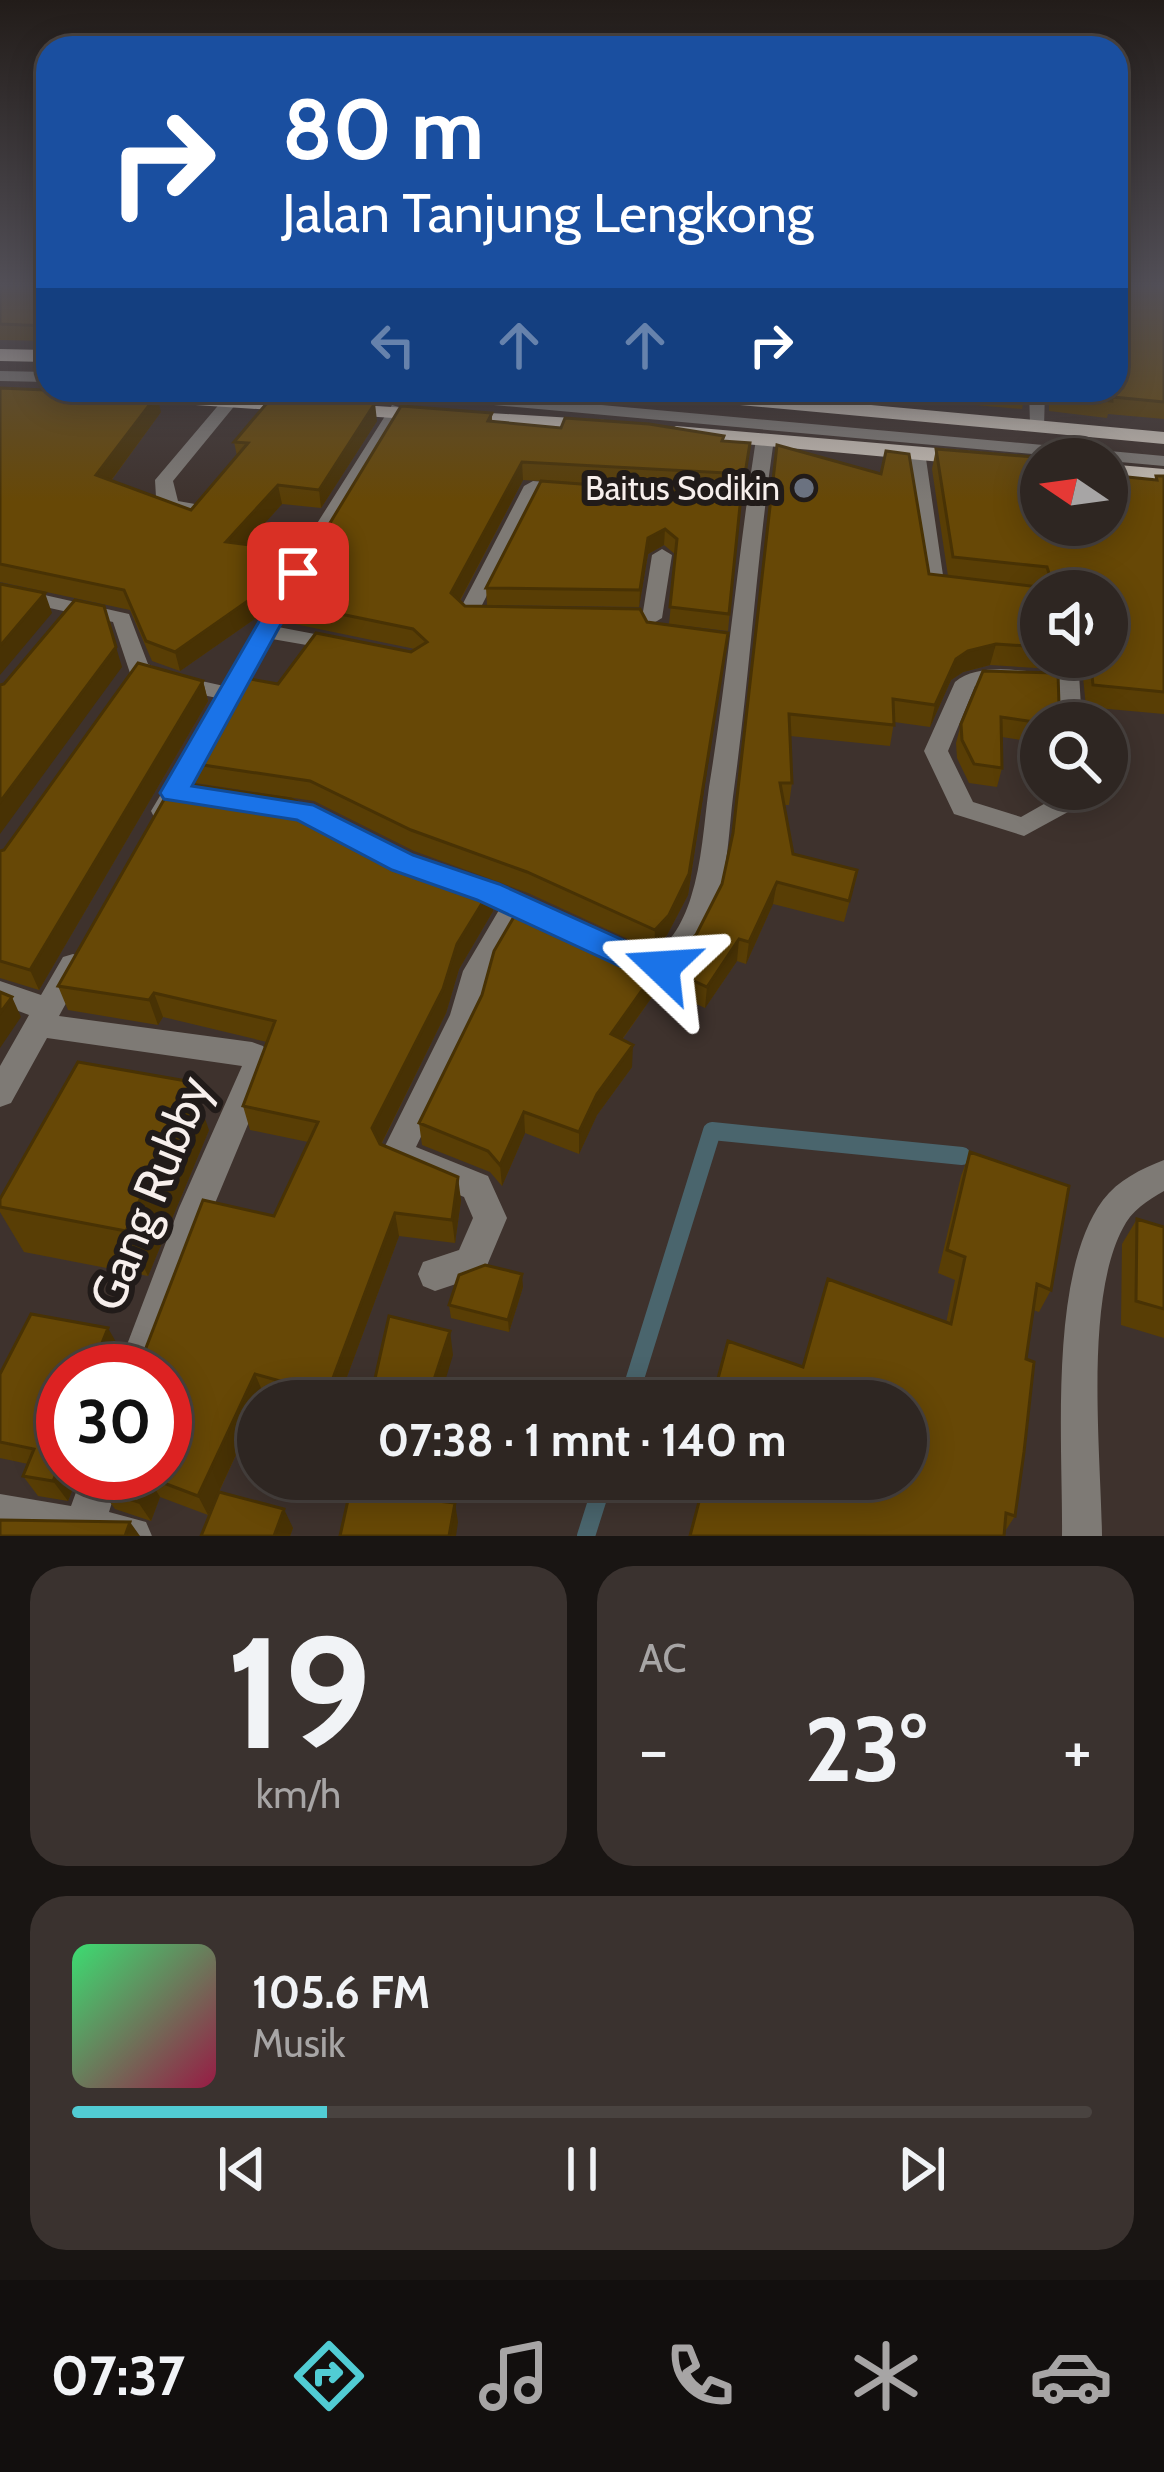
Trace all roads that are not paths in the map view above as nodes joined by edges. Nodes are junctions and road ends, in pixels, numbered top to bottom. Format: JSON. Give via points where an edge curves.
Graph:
{"nodes":[{"id":1,"x":0,"y":367,"type":"edge"},
{"id":2,"x":36,"y":367,"type":"edge"},
{"id":3,"x":0,"y":376,"type":"edge"},
{"id":4,"x":36,"y":377,"type":"edge"},
{"id":5,"x":0,"y":393,"type":"edge"},
{"id":6,"x":36,"y":393,"type":"edge"},
{"id":7,"x":230,"y":402,"type":"edge"},
{"id":8,"x":389,"y":402,"type":"edge"},
{"id":9,"x":419,"y":402,"type":"edge"},
{"id":10,"x":428,"y":402,"type":"edge"},
{"id":11,"x":644,"y":402,"type":"edge"},
{"id":12,"x":835,"y":402,"type":"edge"},
{"id":13,"x":1037,"y":402,"type":"edge"},
{"id":14,"x":1038,"y":424,"type":"junction"},
{"id":15,"x":1164,"y":438,"type":"edge"},
{"id":16,"x":765,"y":439,"type":"junction"},
{"id":17,"x":1164,"y":449,"type":"edge"},
{"id":18,"x":916,"y":452,"type":"junction"},
{"id":19,"x":1164,"y":461,"type":"edge"},
{"id":20,"x":1020,"y":462,"type":"edge"},
{"id":21,"x":1128,"y":473,"type":"edge"},
{"id":22,"x":1164,"y":476,"type":"edge"},
{"id":23,"x":600,"y":491,"type":"edge"},
{"id":24,"x":199,"y":510,"type":"edge"},
{"id":25,"x":662,"y":555,"type":"dead end"},
{"id":26,"x":0,"y":591,"type":"edge"},
{"id":27,"x":977,"y":591,"type":"edge"},
{"id":28,"x":513,"y":616,"type":"edge"},
{"id":29,"x":629,"y":617,"type":"edge"},
{"id":30,"x":652,"y":618,"type":"junction"},
{"id":31,"x":265,"y":631,"type":"junction"},
{"id":32,"x":676,"y":635,"type":"edge"},
{"id":33,"x":358,"y":649,"type":"edge"},
{"id":34,"x":1020,"y":673,"type":"edge"},
{"id":35,"x":230,"y":694,"type":"junction"},
{"id":36,"x":174,"y":793,"type":"junction"},
{"id":37,"x":208,"y":796,"type":"edge"},
{"id":38,"x":1052,"y":810,"type":"edge"},
{"id":39,"x":151,"y":832,"type":"edge"},
{"id":40,"x":446,"y":877,"type":"edge"},
{"id":41,"x":517,"y":904,"type":"junction"},
{"id":42,"x":574,"y":931,"type":"edge"},
{"id":43,"x":82,"y":951,"type":"edge"},
{"id":44,"x":632,"y":958,"type":"edge"},
{"id":45,"x":0,"y":992,"type":"edge"},
{"id":46,"x":44,"y":1017,"type":"junction"},
{"id":47,"x":0,"y":1094,"type":"edge"},
{"id":48,"x":1164,"y":1175,"type":"edge"},
{"id":49,"x":435,"y":1274,"type":"dead end"},
{"id":50,"x":145,"y":1344,"type":"edge"},
{"id":51,"x":93,"y":1500,"type":"edge"},
{"id":52,"x":0,"y":1514,"type":"edge"},
{"id":53,"x":84,"y":1528,"type":"junction"},
{"id":54,"x":132,"y":1536,"type":"edge"},
{"id":55,"x":1082,"y":1536,"type":"edge"}],
"edges":[{"from":1,"to":2,"type":"street"},
{"from":3,"to":4,"type":"street"},
{"from":5,"to":6,"type":"main road"},
{"from":7,"to":24,"type":"street","via":[[164,480],[172,506]]},
{"from":8,"to":31,"type":"street"},
{"from":9,"to":16,"type":"main road"},
{"from":10,"to":19,"type":"street"},
{"from":11,"to":17,"type":"street"},
{"from":12,"to":14,"type":"main road"},
{"from":13,"to":14,"type":"street"},
{"from":14,"to":15,"type":"main road"},
{"from":16,"to":18,"type":"main road"},
{"from":16,"to":44,"type":"street","via":[[745,502],[705,896],[662,967]]},
{"from":18,"to":20,"type":"main road"},
{"from":18,"to":27,"type":"street","via":[[934,587]]},
{"from":21,"to":22,"type":"main road"},
{"from":23,"to":28,"type":"street","via":[[533,486],[467,615]]},
{"from":25,"to":30,"type":"street"},
{"from":26,"to":35,"type":"street","via":[[68,614],[122,618],[133,675]]},
{"from":29,"to":30,"type":"street"},
{"from":30,"to":32,"type":"street","via":[[654,632]]},
{"from":31,"to":33,"type":"street"},
{"from":31,"to":35,"type":"street"},
{"from":34,"to":38,"type":"street","via":[[966,682],[936,751],[963,808],[1024,826]]},
{"from":35,"to":36,"type":"street"},
{"from":36,"to":37,"type":"street"},
{"from":36,"to":39,"type":"street"},
{"from":40,"to":41,"type":"street"},
{"from":41,"to":42,"type":"street"},
{"from":41,"to":49,"type":"street","via":[[476,970],[465,1015],[398,1154],[476,1187],[490,1218],[471,1263]]},
{"from":43,"to":46,"type":"street"},
{"from":45,"to":46,"type":"street"},
{"from":46,"to":47,"type":"street"},
{"from":46,"to":50,"type":"street","name":"Gang Rubby","via":[[259,1062]]},
{"from":48,"to":55,"type":"street","via":[[1138,1187],[1109,1218],[1091,1268]]},
{"from":51,"to":53,"type":"street"},
{"from":52,"to":53,"type":"street"},
{"from":53,"to":54,"type":"street"}]}
